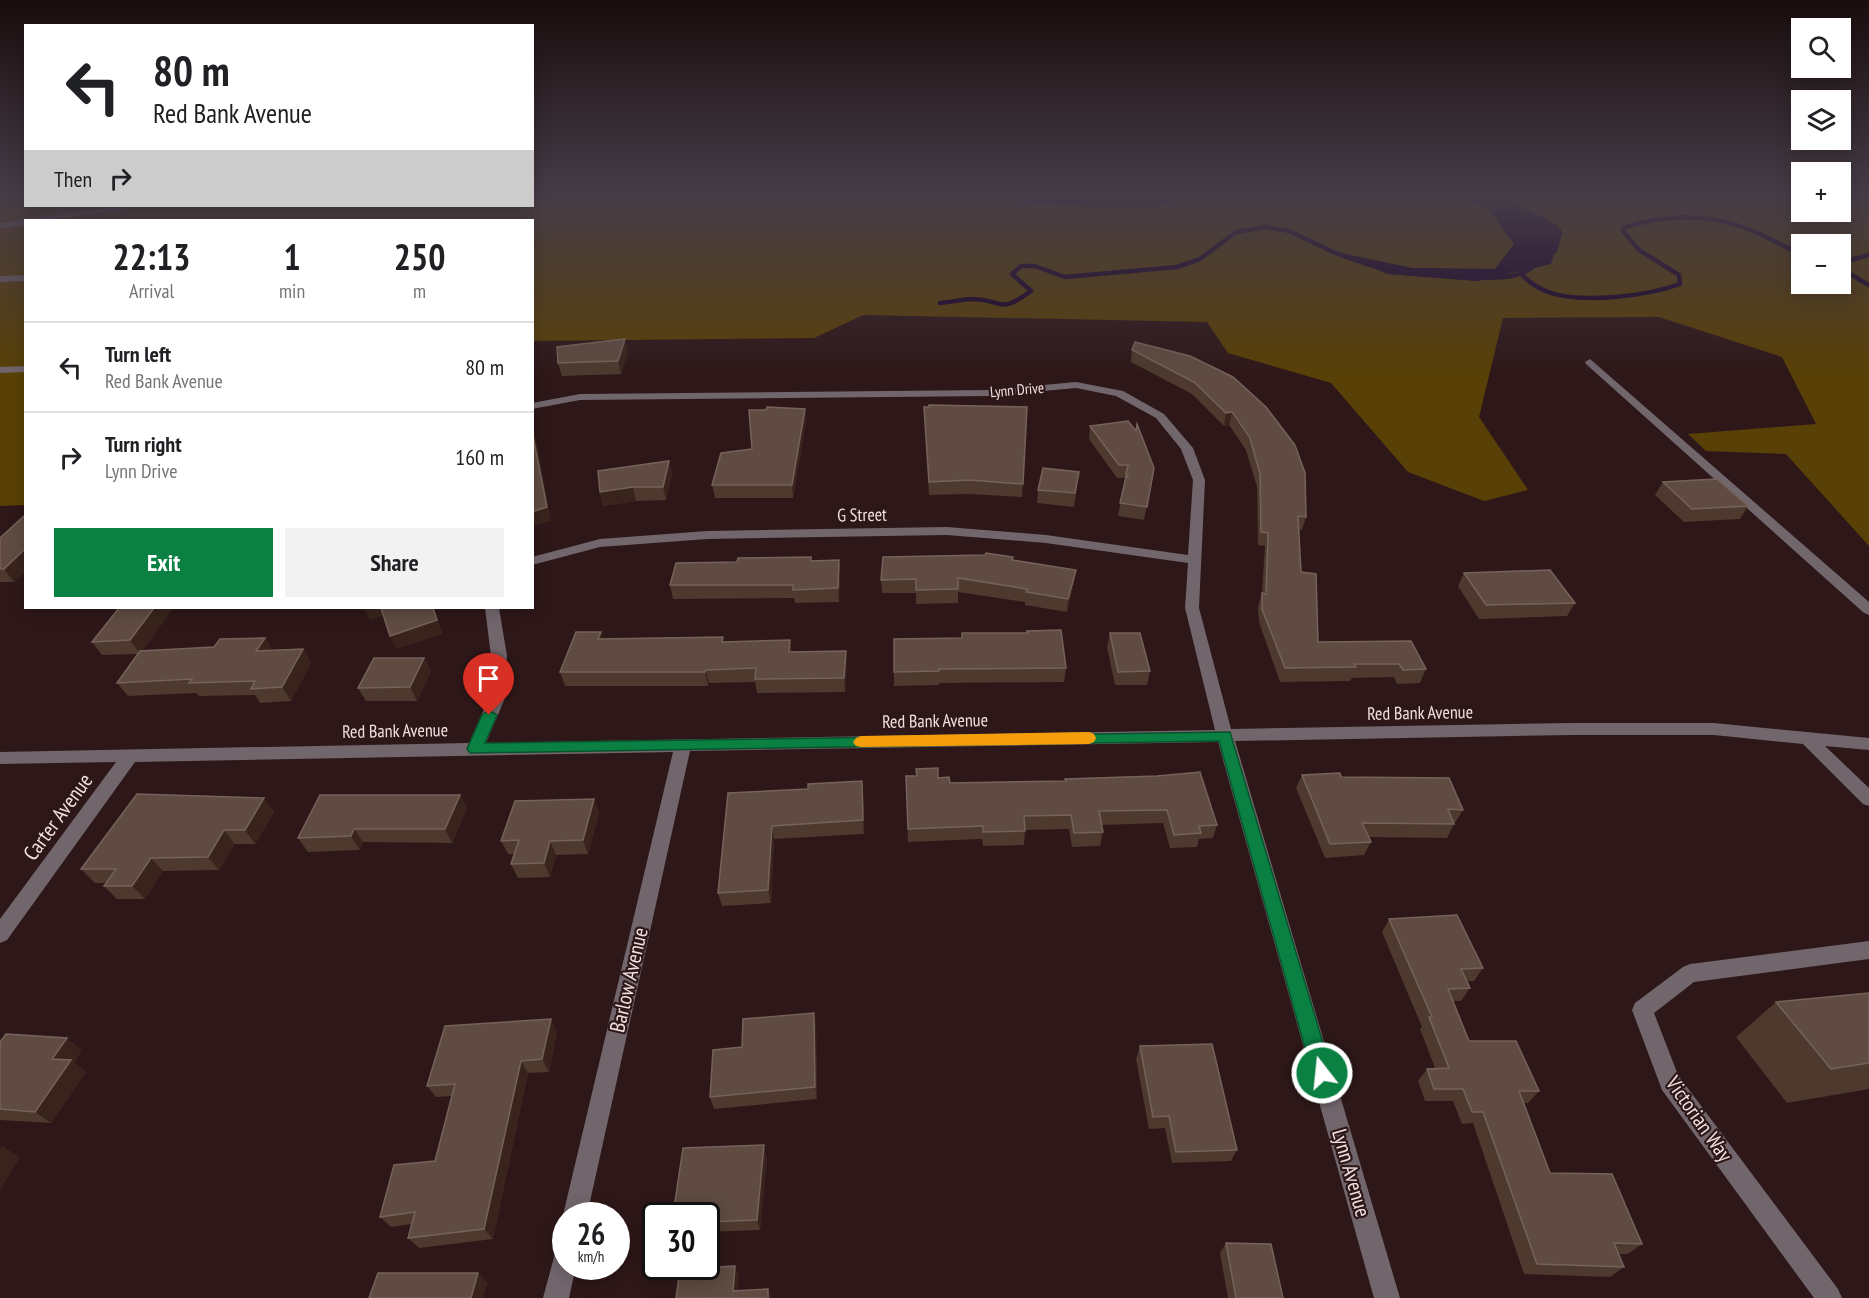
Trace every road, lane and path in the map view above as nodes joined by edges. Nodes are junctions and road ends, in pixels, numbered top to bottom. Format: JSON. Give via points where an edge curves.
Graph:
{"nodes":[{"id":1,"x":24,"y":278,"type":"edge"},
{"id":2,"x":0,"y":279,"type":"edge"},
{"id":3,"x":1590,"y":362,"type":"dead end"},
{"id":4,"x":24,"y":369,"type":"edge"},
{"id":5,"x":0,"y":370,"type":"edge"},
{"id":6,"x":534,"y":406,"type":"edge"},
{"id":7,"x":534,"y":560,"type":"edge"},
{"id":8,"x":1194,"y":560,"type":"junction"},
{"id":9,"x":492,"y":609,"type":"edge"},
{"id":10,"x":1869,"y":610,"type":"edge"},
{"id":11,"x":1225,"y":736,"type":"junction"},
{"id":12,"x":1805,"y":736,"type":"junction"},
{"id":13,"x":1869,"y":744,"type":"edge"},
{"id":14,"x":683,"y":745,"type":"junction"},
{"id":15,"x":475,"y":749,"type":"junction"},
{"id":16,"x":131,"y":755,"type":"junction"},
{"id":17,"x":0,"y":758,"type":"edge"},
{"id":18,"x":1869,"y":799,"type":"edge"},
{"id":19,"x":0,"y":934,"type":"edge"},
{"id":20,"x":1869,"y":950,"type":"edge"},
{"id":21,"x":578,"y":1202,"type":"edge"},
{"id":22,"x":560,"y":1280,"type":"edge"},
{"id":23,"x":556,"y":1298,"type":"edge"},
{"id":24,"x":1387,"y":1298,"type":"edge"},
{"id":25,"x":1829,"y":1298,"type":"edge"}],
"edges":[{"from":1,"to":2,"type":"street"},
{"from":3,"to":10,"type":"street"},
{"from":4,"to":5,"type":"street"},
{"from":6,"to":8,"type":"street","name":"Lynn Drive","via":[[580,398],[990,393],[1076,385],[1119,393],[1160,416],[1186,448],[1199,480]]},
{"from":7,"to":8,"type":"street","name":"G Street","via":[[600,543],[697,536],[946,531],[1036,538]]},
{"from":8,"to":11,"type":"street","name":"Lynn Drive","via":[[1192,608]]},
{"from":9,"to":15,"type":"street","via":[[500,656],[497,698]]},
{"from":11,"to":12,"type":"street","name":"Red Bank Avenue","via":[[1561,729],[1714,729]]},
{"from":11,"to":14,"type":"street","name":"Red Bank Avenue"},
{"from":11,"to":24,"type":"street","name":"Lynn Avenue"},
{"from":12,"to":13,"type":"street","name":"Red Bank Avenue"},
{"from":12,"to":18,"type":"street"},
{"from":14,"to":15,"type":"street","name":"Red Bank Avenue"},
{"from":14,"to":21,"type":"street","name":"Barlow Avenue"},
{"from":15,"to":16,"type":"street","name":"Red Bank Avenue"},
{"from":16,"to":17,"type":"street","name":"Red Bank Avenue"},
{"from":16,"to":19,"type":"street","name":"Carter Avenue"},
{"from":20,"to":25,"type":"street","name":"Victorian Way","via":[[1690,973],[1642,1010],[1670,1082]]},
{"from":22,"to":23,"type":"street"}]}
